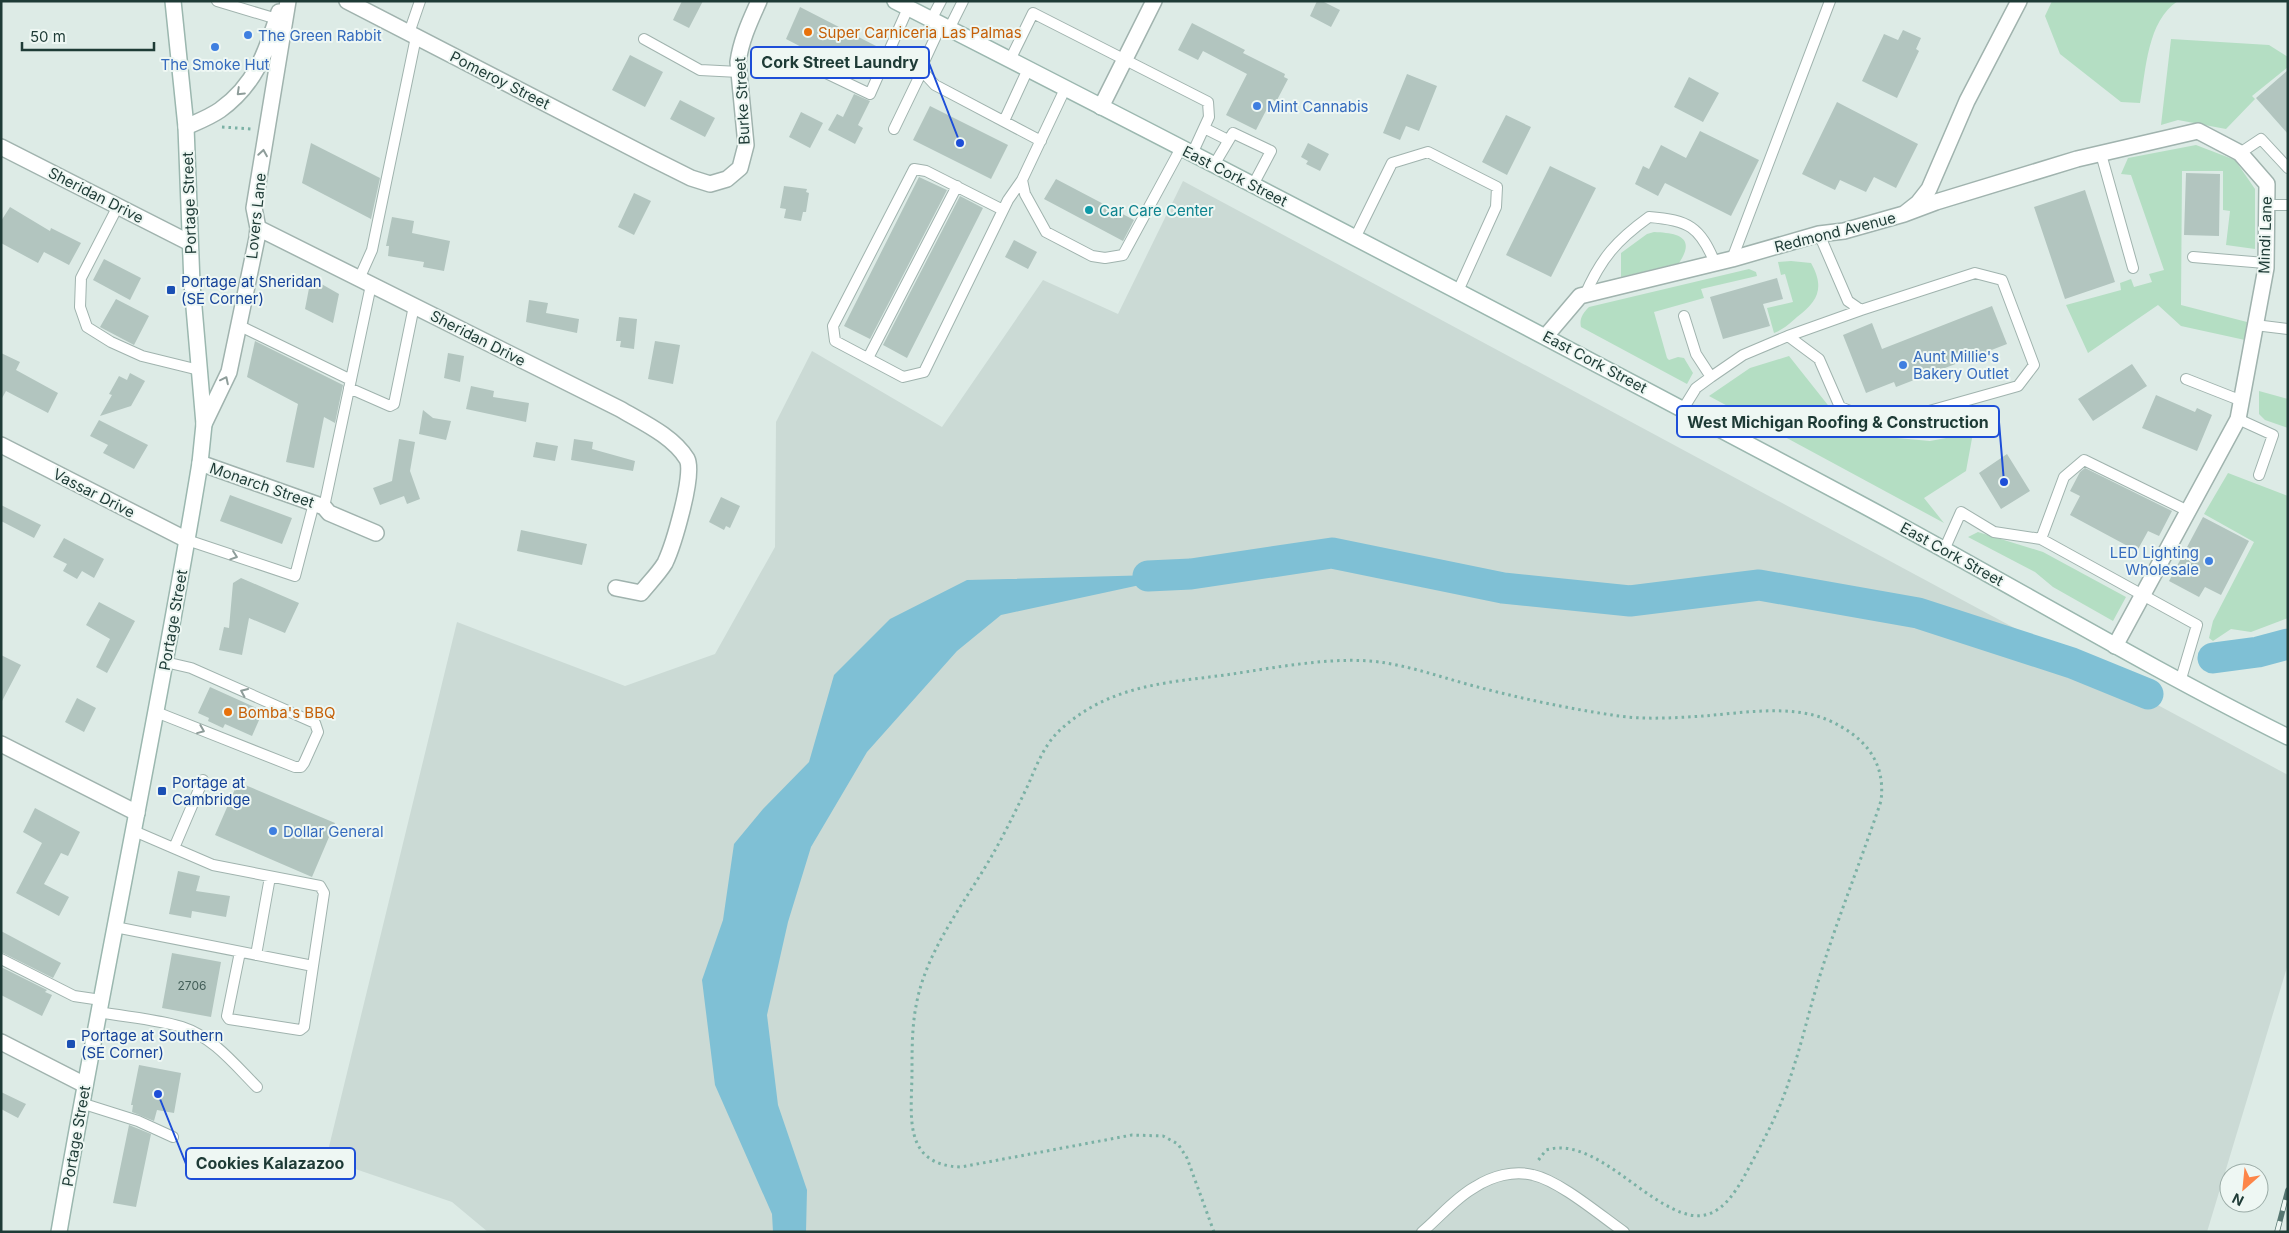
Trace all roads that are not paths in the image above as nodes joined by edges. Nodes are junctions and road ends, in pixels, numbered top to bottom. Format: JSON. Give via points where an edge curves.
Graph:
{"nodes":[{"id":1,"x":173,"y":1,"type":"edge"},
{"id":2,"x":217,"y":1,"type":"edge"},
{"id":3,"x":283,"y":1,"type":"edge"},
{"id":4,"x":288,"y":1,"type":"edge"},
{"id":5,"x":346,"y":1,"type":"edge"},
{"id":6,"x":420,"y":1,"type":"edge"},
{"id":7,"x":759,"y":1,"type":"edge"},
{"id":8,"x":940,"y":1,"type":"edge"},
{"id":9,"x":963,"y":1,"type":"edge"},
{"id":10,"x":1154,"y":1,"type":"edge"},
{"id":11,"x":1830,"y":1,"type":"edge"},
{"id":12,"x":2019,"y":1,"type":"edge"},
{"id":13,"x":240,"y":4,"type":"edge"},
{"id":14,"x":901,"y":5,"type":"edge"},
{"id":15,"x":277,"y":20,"type":"junction"},
{"id":16,"x":940,"y":25,"type":"junction"},
{"id":17,"x":412,"y":35,"type":"junction"},
{"id":18,"x":644,"y":39,"type":"dead end"},
{"id":19,"x":1010,"y":60,"type":"junction"},
{"id":20,"x":1124,"y":60,"type":"junction"},
{"id":21,"x":1028,"y":69,"type":"junction"},
{"id":22,"x":922,"y":71,"type":"junction"},
{"id":23,"x":739,"y":72,"type":"junction"},
{"id":24,"x":826,"y":74,"type":"dead end"},
{"id":25,"x":1065,"y":89,"type":"junction"},
{"id":26,"x":1101,"y":107,"type":"junction"},
{"id":27,"x":1004,"y":121,"type":"junction"},
{"id":28,"x":186,"y":127,"type":"junction"},
{"id":29,"x":1204,"y":128,"type":"junction"},
{"id":30,"x":894,"y":129,"type":"dead end"},
{"id":31,"x":1041,"y":140,"type":"junction"},
{"id":32,"x":1228,"y":140,"type":"junction"},
{"id":33,"x":1,"y":147,"type":"edge"},
{"id":34,"x":1187,"y":151,"type":"junction"},
{"id":35,"x":2240,"y":153,"type":"junction"},
{"id":36,"x":2101,"y":154,"type":"junction"},
{"id":37,"x":653,"y":159,"type":"joint"},
{"id":38,"x":1214,"y":165,"type":"junction"},
{"id":39,"x":2288,"y":168,"type":"edge"},
{"id":40,"x":1022,"y":180,"type":"junction"},
{"id":41,"x":1253,"y":185,"type":"junction"},
{"id":42,"x":957,"y":186,"type":"junction"},
{"id":43,"x":2266,"y":205,"type":"junction"},
{"id":44,"x":2288,"y":205,"type":"edge"},
{"id":45,"x":118,"y":206,"type":"junction"},
{"id":46,"x":1003,"y":210,"type":"junction"},
{"id":47,"x":1904,"y":214,"type":"junction"},
{"id":48,"x":258,"y":228,"type":"junction"},
{"id":49,"x":1819,"y":234,"type":"junction"},
{"id":50,"x":1354,"y":238,"type":"junction"},
{"id":51,"x":190,"y":243,"type":"junction"},
{"id":52,"x":2193,"y":257,"type":"dead end"},
{"id":53,"x":1732,"y":259,"type":"junction"},
{"id":54,"x":1715,"y":263,"type":"junction"},
{"id":55,"x":2266,"y":263,"type":"junction"},
{"id":56,"x":2133,"y":268,"type":"dead end"},
{"id":57,"x":365,"y":282,"type":"junction"},
{"id":58,"x":1458,"y":291,"type":"junction"},
{"id":59,"x":1585,"y":295,"type":"junction"},
{"id":60,"x":414,"y":306,"type":"junction"},
{"id":61,"x":1861,"y":310,"type":"junction"},
{"id":62,"x":1684,"y":316,"type":"dead end"},
{"id":63,"x":238,"y":325,"type":"junction"},
{"id":64,"x":2255,"y":325,"type":"junction"},
{"id":65,"x":2288,"y":329,"type":"edge"},
{"id":66,"x":1546,"y":336,"type":"junction"},
{"id":67,"x":1788,"y":336,"type":"junction"},
{"id":68,"x":868,"y":358,"type":"junction"},
{"id":69,"x":199,"y":370,"type":"junction"},
{"id":70,"x":1711,"y":378,"type":"junction"},
{"id":71,"x":2186,"y":378,"type":"dead end"},
{"id":72,"x":350,"y":384,"type":"junction"},
{"id":73,"x":2242,"y":401,"type":"junction"},
{"id":74,"x":1683,"y":409,"type":"junction"},
{"id":75,"x":2238,"y":419,"type":"junction"},
{"id":76,"x":204,"y":424,"type":"junction"},
{"id":77,"x":1,"y":445,"type":"edge"},
{"id":78,"x":200,"y":463,"type":"junction"},
{"id":79,"x":2259,"y":475,"type":"dead end"},
{"id":80,"x":319,"y":505,"type":"junction"},
{"id":81,"x":2188,"y":511,"type":"junction"},
{"id":82,"x":376,"y":533,"type":"dead end"},
{"id":83,"x":2041,"y":539,"type":"junction"},
{"id":84,"x":187,"y":540,"type":"junction"},
{"id":85,"x":1944,"y":550,"type":"junction"},
{"id":86,"x":616,"y":588,"type":"dead end"},
{"id":87,"x":2143,"y":594,"type":"junction"},
{"id":88,"x":2115,"y":646,"type":"junction"},
{"id":89,"x":165,"y":662,"type":"junction"},
{"id":90,"x":2180,"y":682,"type":"junction"},
{"id":91,"x":156,"y":712,"type":"junction"},
{"id":92,"x":2288,"y":736,"type":"edge"},
{"id":93,"x":1,"y":744,"type":"edge"},
{"id":94,"x":203,"y":780,"type":"dead end"},
{"id":95,"x":137,"y":813,"type":"junction"},
{"id":96,"x":134,"y":831,"type":"junction"},
{"id":97,"x":174,"y":848,"type":"junction"},
{"id":98,"x":270,"y":876,"type":"junction"},
{"id":99,"x":115,"y":927,"type":"junction"},
{"id":100,"x":240,"y":952,"type":"junction"},
{"id":101,"x":256,"y":955,"type":"junction"},
{"id":102,"x":1,"y":959,"type":"edge"},
{"id":103,"x":313,"y":966,"type":"junction"},
{"id":104,"x":100,"y":1006,"type":"junction"},
{"id":105,"x":1,"y":1042,"type":"edge"},
{"id":106,"x":84,"y":1085,"type":"junction"},
{"id":107,"x":256,"y":1087,"type":"dead end"},
{"id":108,"x":81,"y":1103,"type":"junction"},
{"id":109,"x":173,"y":1137,"type":"dead end"},
{"id":110,"x":59,"y":1232,"type":"edge"},
{"id":111,"x":1422,"y":1232,"type":"edge"},
{"id":112,"x":1624,"y":1232,"type":"edge"}],
"edges":[{"from":1,"to":28,"type":"street","name":"Portage Street"},
{"from":2,"to":13,"type":"lane"},
{"from":3,"to":15,"type":"street"},
{"from":48,"to":4,"type":"street","name":"Lovers Lane","one_way":true,"via":[[254,208]]},
{"from":5,"to":17,"type":"street","name":"Pomeroy Street"},
{"from":6,"to":17,"type":"lane"},
{"from":7,"to":23,"type":"street","name":"Burke Street","via":[[740,50]]},
{"from":8,"to":16,"type":"lane"},
{"from":9,"to":16,"type":"lane"},
{"from":10,"to":20,"type":"street"},
{"from":11,"to":53,"type":"lane"},
{"from":12,"to":47,"type":"street","name":"Redmond Avenue","via":[[1967,101],[1929,189]]},
{"from":13,"to":15,"type":"lane"},
{"from":14,"to":16,"type":"street","name":"East Cork Street"},
{"from":14,"to":24,"type":"lane","via":[[870,94]]},
{"from":15,"to":28,"type":"street","one_way":true,"via":[[263,58],[249,83],[219,110]]},
{"from":16,"to":19,"type":"street","name":"East Cork Street"},
{"from":16,"to":22,"type":"lane"},
{"from":17,"to":37,"type":"street","name":"Pomeroy Street"},
{"from":17,"to":57,"type":"lane"},
{"from":18,"to":23,"type":"lane","via":[[700,70]]},
{"from":19,"to":20,"type":"lane","via":[[1033,13]]},
{"from":19,"to":21,"type":"street","name":"East Cork Street"},
{"from":20,"to":26,"type":"street"},
{"from":20,"to":29,"type":"lane","via":[[1208,102],[1209,118]]},
{"from":21,"to":25,"type":"street","name":"East Cork Street"},
{"from":21,"to":27,"type":"lane"},
{"from":22,"to":27,"type":"lane","via":[[935,85]]},
{"from":22,"to":30,"type":"lane"},
{"from":23,"to":37,"type":"street","name":"Burke Street","via":[[746,146],[740,168],[726,179],[710,184]]},
{"from":25,"to":26,"type":"street","name":"East Cork Street"},
{"from":25,"to":31,"type":"lane"},
{"from":26,"to":34,"type":"street","name":"East Cork Street"},
{"from":27,"to":31,"type":"lane"},
{"from":28,"to":51,"type":"street","name":"Portage Street"},
{"from":29,"to":32,"type":"lane"},
{"from":29,"to":34,"type":"lane"},
{"from":31,"to":40,"type":"lane"},
{"from":32,"to":38,"type":"lane"},
{"from":32,"to":41,"type":"lane","via":[[1233,133],[1271,150]]},
{"from":33,"to":45,"type":"street","name":"Sheridan Drive"},
{"from":34,"to":38,"type":"street","name":"East Cork Street"},
{"from":34,"to":40,"type":"lane","via":[[1128,248],[1123,254],[1105,258],[1092,256],[1046,232]]},
{"from":35,"to":36,"type":"street","name":"Mindi Lane","via":[[2198,132]]},
{"from":35,"to":39,"type":"lane","via":[[2261,139]]},
{"from":35,"to":43,"type":"street","name":"Mindi Lane","via":[[2266,184]]},
{"from":36,"to":47,"type":"street","name":"Mindi Lane"},
{"from":36,"to":56,"type":"lane"},
{"from":38,"to":41,"type":"street","name":"East Cork Street"},
{"from":40,"to":46,"type":"lane"},
{"from":41,"to":50,"type":"street","name":"East Cork Street"},
{"from":42,"to":46,"type":"lane"},
{"from":42,"to":68,"type":"lane"},
{"from":42,"to":68,"type":"lane","via":[[914,169],[909,178],[833,326],[835,341]]},
{"from":43,"to":44,"type":"lane"},
{"from":43,"to":55,"type":"street","name":"Mindi Lane"},
{"from":45,"to":51,"type":"street","name":"Sheridan Drive"},
{"from":45,"to":69,"type":"lane","via":[[82,278],[80,307],[87,327],[142,356]]},
{"from":46,"to":68,"type":"lane","via":[[924,372],[903,377]]},
{"from":47,"to":49,"type":"street","name":"Redmond Avenue","via":[[1844,231]]},
{"from":48,"to":57,"type":"street","name":"Sheridan Drive"},
{"from":48,"to":63,"type":"street","name":"Lovers Lane"},
{"from":49,"to":53,"type":"street","name":"Redmond Avenue"},
{"from":49,"to":61,"type":"lane","via":[[1848,301]]},
{"from":50,"to":58,"type":"street","name":"East Cork Street"},
{"from":50,"to":58,"type":"lane","via":[[1392,163],[1428,152],[1497,187],[1496,207]]},
{"from":51,"to":69,"type":"street","name":"Portage Street"},
{"from":52,"to":55,"type":"lane"},
{"from":53,"to":54,"type":"street","name":"Redmond Avenue"},
{"from":54,"to":59,"type":"street","name":"Redmond Avenue"},
{"from":54,"to":59,"type":"lane","via":[[1705,240],[1695,228],[1669,218],[1649,217],[1615,245],[1596,270]]},
{"from":55,"to":64,"type":"street","name":"Mindi Lane"},
{"from":57,"to":60,"type":"street","name":"Sheridan Drive"},
{"from":57,"to":72,"type":"lane"},
{"from":58,"to":66,"type":"street","name":"East Cork Street"},
{"from":59,"to":66,"type":"street","name":"Redmond Avenue","via":[[1580,296]]},
{"from":60,"to":72,"type":"lane","via":[[394,404],[390,406]]},
{"from":60,"to":86,"type":"street","name":"Sheridan Drive","via":[[620,410],[656,430],[680,449],[688,461],[689,477],[664,564],[641,593]]},
{"from":61,"to":67,"type":"lane"},
{"from":61,"to":67,"type":"lane","via":[[1976,274],[2002,280],[2034,365],[2018,386],[1883,424],[1840,407],[1819,358]]},
{"from":62,"to":70,"type":"lane","via":[[1696,354]]},
{"from":63,"to":72,"type":"lane"},
{"from":76,"to":63,"type":"street","name":"Lovers Lane","one_way":true,"via":[[229,372]]},
{"from":64,"to":65,"type":"lane"},
{"from":64,"to":73,"type":"street","name":"Mindi Lane"},
{"from":66,"to":74,"type":"street","name":"East Cork Street"},
{"from":67,"to":70,"type":"lane","via":[[1743,355]]},
{"from":69,"to":76,"type":"street","name":"Portage Street"},
{"from":70,"to":74,"type":"lane","via":[[1696,388]]},
{"from":71,"to":73,"type":"lane"},
{"from":72,"to":80,"type":"lane"},
{"from":73,"to":75,"type":"street","name":"Mindi Lane"},
{"from":74,"to":85,"type":"street","name":"East Cork Street"},
{"from":75,"to":79,"type":"lane","via":[[2273,434]]},
{"from":75,"to":81,"type":"street","name":"Mindi Lane"},
{"from":76,"to":78,"type":"street","name":"Portage Street"},
{"from":77,"to":84,"type":"street","name":"Vassar Drive"},
{"from":78,"to":80,"type":"street","name":"Monarch Street"},
{"from":78,"to":84,"type":"street","name":"Portage Street"},
{"from":80,"to":82,"type":"street","name":"Monarch Street","via":[[329,513]]},
{"from":84,"to":80,"type":"lane","one_way":true,"via":[[295,576]]},
{"from":81,"to":83,"type":"lane","via":[[2084,460],[2064,477]]},
{"from":81,"to":87,"type":"street","name":"Mindi Lane"},
{"from":83,"to":85,"type":"lane","via":[[1994,532],[1961,512]]},
{"from":83,"to":87,"type":"lane"},
{"from":84,"to":89,"type":"street","name":"Portage Street"},
{"from":85,"to":88,"type":"street","name":"East Cork Street"},
{"from":87,"to":88,"type":"street","name":"Mindi Lane"},
{"from":87,"to":90,"type":"lane","via":[[2197,625]]},
{"from":88,"to":90,"type":"street","name":"East Cork Street"},
{"from":89,"to":91,"type":"street","name":"Portage Street"},
{"from":91,"to":89,"type":"lane","one_way":true,"via":[[295,767],[304,764],[318,732],[315,723],[190,668]]},
{"from":90,"to":92,"type":"street","name":"East Cork Street"},
{"from":91,"to":95,"type":"street","name":"Portage Street"},
{"from":93,"to":95,"type":"street"},
{"from":94,"to":97,"type":"lane"},
{"from":95,"to":96,"type":"street","name":"Portage Street"},
{"from":96,"to":97,"type":"lane"},
{"from":96,"to":99,"type":"street","name":"Portage Street"},
{"from":97,"to":98,"type":"lane","via":[[213,865]]},
{"from":98,"to":101,"type":"lane"},
{"from":98,"to":103,"type":"lane","via":[[320,886],[324,893]]},
{"from":99,"to":100,"type":"lane"},
{"from":99,"to":104,"type":"street","name":"Portage Street"},
{"from":100,"to":101,"type":"lane"},
{"from":100,"to":103,"type":"lane","via":[[229,1019],[300,1030],[304,1027]]},
{"from":101,"to":103,"type":"lane"},
{"from":102,"to":104,"type":"lane"},
{"from":104,"to":106,"type":"street","name":"Portage Street"},
{"from":104,"to":107,"type":"lane","via":[[183,1027],[222,1051]]},
{"from":105,"to":106,"type":"street"},
{"from":106,"to":108,"type":"street","name":"Portage Street"},
{"from":108,"to":109,"type":"lane","via":[[138,1121]]},
{"from":108,"to":110,"type":"street","name":"Portage Street"},
{"from":111,"to":112,"type":"lane","via":[[1475,1187],[1506,1175],[1533,1175],[1567,1193]]}]}
